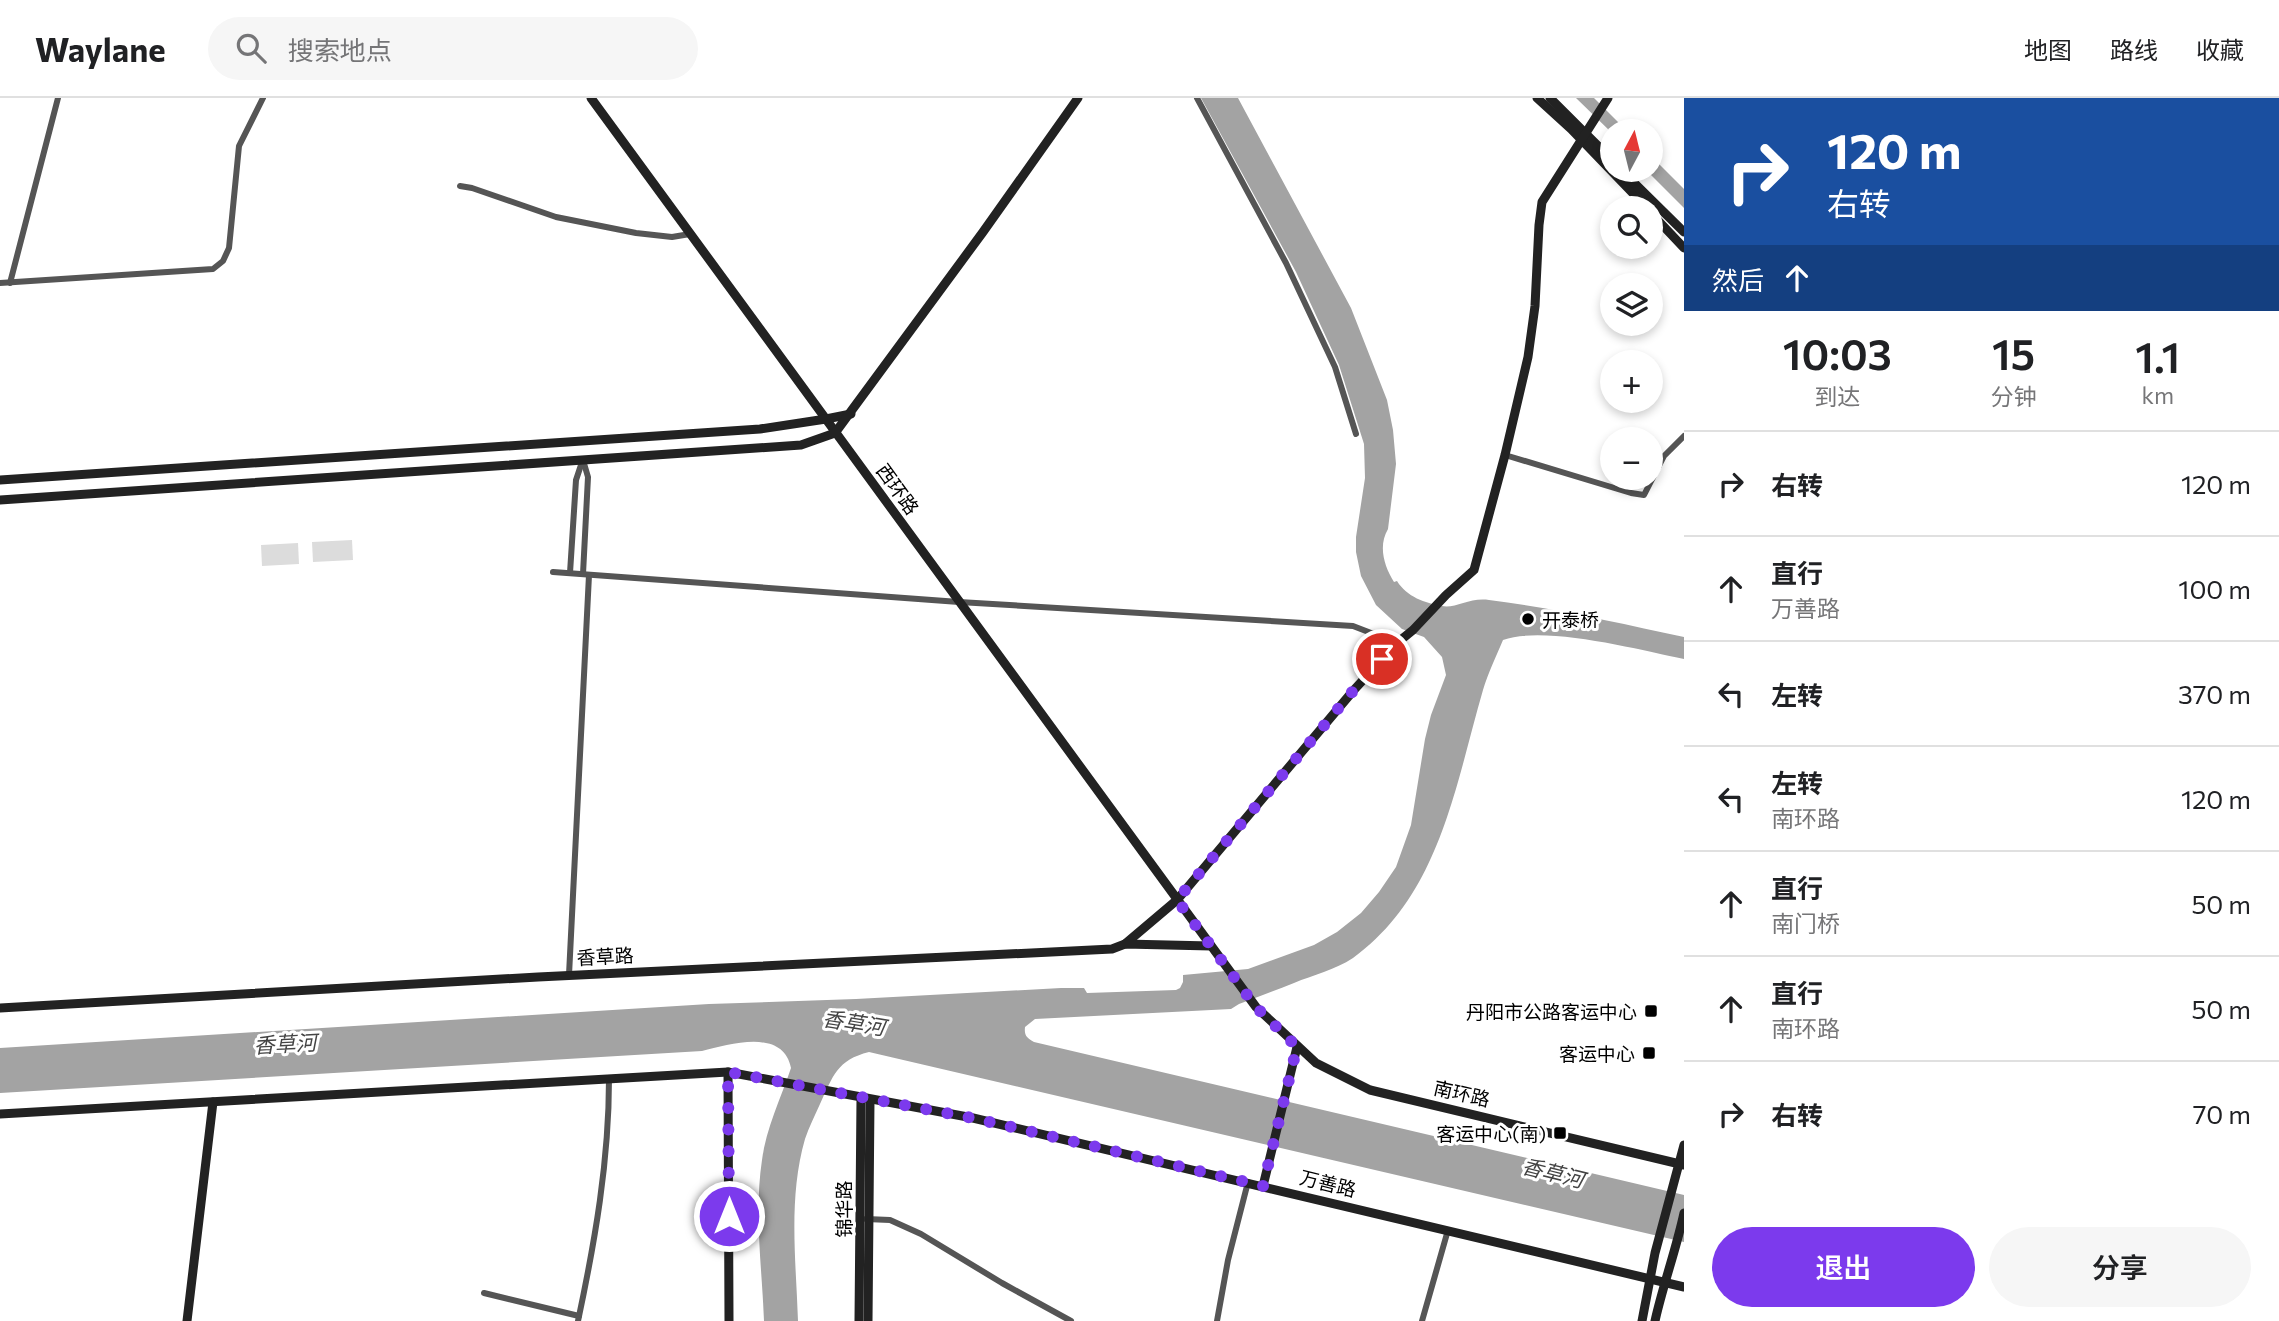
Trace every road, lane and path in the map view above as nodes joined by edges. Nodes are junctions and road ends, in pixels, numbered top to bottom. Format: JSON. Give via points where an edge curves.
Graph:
{"nodes":[{"id":1,"x":58,"y":98,"type":"edge"},
{"id":2,"x":263,"y":98,"type":"edge"},
{"id":3,"x":591,"y":98,"type":"edge"},
{"id":4,"x":1078,"y":98,"type":"edge"},
{"id":5,"x":1197,"y":98,"type":"edge"},
{"id":6,"x":1536,"y":98,"type":"edge"},
{"id":7,"x":1550,"y":98,"type":"edge"},
{"id":8,"x":1606,"y":100,"type":"edge"},
{"id":9,"x":1583,"y":136,"type":"junction"},
{"id":10,"x":1600,"y":150,"type":"edge"},
{"id":11,"x":1634,"y":182,"type":"edge"},
{"id":12,"x":460,"y":186,"type":"dead end"},
{"id":13,"x":1636,"y":196,"type":"edge"},
{"id":14,"x":1663,"y":226,"type":"edge"},
{"id":15,"x":1684,"y":232,"type":"edge"},
{"id":16,"x":690,"y":234,"type":"junction"},
{"id":17,"x":1684,"y":248,"type":"edge"},
{"id":18,"x":0,"y":283,"type":"edge"},
{"id":19,"x":10,"y":283,"type":"junction"},
{"id":20,"x":851,"y":414,"type":"junction"},
{"id":21,"x":826,"y":419,"type":"junction"},
{"id":22,"x":835,"y":433,"type":"junction"},
{"id":23,"x":1356,"y":435,"type":"dead end"},
{"id":24,"x":1684,"y":436,"type":"edge"},
{"id":25,"x":583,"y":440,"type":"junction"},
{"id":26,"x":1505,"y":455,"type":"junction"},
{"id":27,"x":583,"y":460,"type":"junction"},
{"id":28,"x":0,"y":480,"type":"edge"},
{"id":29,"x":0,"y":500,"type":"edge"},
{"id":30,"x":553,"y":572,"type":"dead end"},
{"id":31,"x":570,"y":573,"type":"junction"},
{"id":32,"x":586,"y":574,"type":"junction"},
{"id":33,"x":959,"y":601,"type":"junction"},
{"id":34,"x":1397,"y":643,"type":"junction"},
{"id":35,"x":1177,"y":900,"type":"junction"},
{"id":36,"x":1125,"y":944,"type":"junction"},
{"id":37,"x":1211,"y":946,"type":"junction"},
{"id":38,"x":569,"y":975,"type":"junction"},
{"id":39,"x":0,"y":1008,"type":"edge"},
{"id":40,"x":1297,"y":1047,"type":"junction"},
{"id":41,"x":728,"y":1072,"type":"junction"},
{"id":42,"x":609,"y":1079,"type":"junction"},
{"id":43,"x":865,"y":1099,"type":"junction"},
{"id":44,"x":213,"y":1102,"type":"junction"},
{"id":45,"x":0,"y":1114,"type":"edge"},
{"id":46,"x":1684,"y":1145,"type":"edge"},
{"id":47,"x":1681,"y":1165,"type":"edge"},
{"id":48,"x":1248,"y":1182,"type":"junction"},
{"id":49,"x":1263,"y":1186,"type":"junction"},
{"id":50,"x":1684,"y":1213,"type":"edge"},
{"id":51,"x":864,"y":1219,"type":"junction"},
{"id":52,"x":1448,"y":1230,"type":"junction"},
{"id":53,"x":1650,"y":1279,"type":"junction"},
{"id":54,"x":1664,"y":1282,"type":"junction"},
{"id":55,"x":1684,"y":1287,"type":"edge"},
{"id":56,"x":484,"y":1293,"type":"dead end"},
{"id":57,"x":578,"y":1318,"type":"edge"},
{"id":58,"x":187,"y":1321,"type":"edge"},
{"id":59,"x":729,"y":1321,"type":"edge"},
{"id":60,"x":859,"y":1321,"type":"edge"},
{"id":61,"x":867,"y":1321,"type":"edge"},
{"id":62,"x":1071,"y":1321,"type":"edge"},
{"id":63,"x":1217,"y":1321,"type":"edge"},
{"id":64,"x":1422,"y":1321,"type":"edge"},
{"id":65,"x":1642,"y":1321,"type":"edge"},
{"id":66,"x":1655,"y":1321,"type":"edge"}],
"edges":[{"from":1,"to":19,"type":"street"},
{"from":2,"to":19,"type":"street","via":[[239,146],[229,248],[213,269]]},
{"from":3,"to":16,"type":"street","name":"西环路"},
{"from":4,"to":20,"type":"street"},
{"from":5,"to":23,"type":"street","via":[[1286,263],[1335,367]]},
{"from":6,"to":9,"type":"street"},
{"from":7,"to":9,"type":"street"},
{"from":8,"to":9,"type":"street"},
{"from":9,"to":10,"type":"street"},
{"from":9,"to":13,"type":"street"},
{"from":9,"to":26,"type":"street","via":[[1542,202],[1528,357]]},
{"from":11,"to":15,"type":"street"},
{"from":12,"to":16,"type":"street","via":[[556,217],[636,233]]},
{"from":14,"to":17,"type":"street"},
{"from":16,"to":21,"type":"street","name":"西环路"},
{"from":18,"to":19,"type":"street"},
{"from":20,"to":21,"type":"street"},
{"from":20,"to":22,"type":"street"},
{"from":21,"to":22,"type":"street","name":"西环路"},
{"from":21,"to":25,"type":"street","via":[[760,429]]},
{"from":22,"to":27,"type":"street","via":[[801,445]]},
{"from":22,"to":33,"type":"street","name":"西环路"},
{"from":24,"to":26,"type":"street","via":[[1664,456],[1644,495]]},
{"from":25,"to":27,"type":"street"},
{"from":25,"to":28,"type":"street"},
{"from":26,"to":34,"type":"street","via":[[1474,570]]},
{"from":27,"to":29,"type":"street"},
{"from":27,"to":31,"type":"street","via":[[576,481]]},
{"from":27,"to":32,"type":"street","via":[[588,477]]},
{"from":30,"to":31,"type":"street"},
{"from":31,"to":32,"type":"street"},
{"from":32,"to":33,"type":"street"},
{"from":32,"to":38,"type":"street"},
{"from":33,"to":34,"type":"street","via":[[1353,626]]},
{"from":33,"to":35,"type":"street","name":"西环路"},
{"from":34,"to":35,"type":"street"},
{"from":35,"to":36,"type":"street"},
{"from":35,"to":37,"type":"street"},
{"from":36,"to":37,"type":"street","name":"香草路"},
{"from":36,"to":38,"type":"street","name":"香草路","via":[[1112,949]]},
{"from":37,"to":40,"type":"street","name":"南环路","via":[[1256,1007]]},
{"from":38,"to":39,"type":"street","name":"香草路"},
{"from":40,"to":47,"type":"street","name":"南环路","via":[[1316,1063],[1370,1090]]},
{"from":40,"to":49,"type":"street"},
{"from":41,"to":42,"type":"street","name":"万善路"},
{"from":41,"to":43,"type":"street","name":"万善路"},
{"from":41,"to":59,"type":"street"},
{"from":42,"to":44,"type":"street","name":"万善路"},
{"from":42,"to":57,"type":"street","via":[[594,1247]]},
{"from":43,"to":48,"type":"street","name":"万善路","via":[[973,1118]]},
{"from":43,"to":51,"type":"street","name":"锦华路"},
{"from":44,"to":45,"type":"street","name":"万善路"},
{"from":44,"to":58,"type":"street"},
{"from":46,"to":47,"type":"street"},
{"from":47,"to":53,"type":"street"},
{"from":48,"to":49,"type":"street","name":"万善路"},
{"from":48,"to":63,"type":"street"},
{"from":49,"to":52,"type":"street","name":"万善路"},
{"from":50,"to":54,"type":"street"},
{"from":51,"to":60,"type":"street","name":"锦华路"},
{"from":51,"to":61,"type":"street","name":"锦华路"},
{"from":51,"to":62,"type":"street","via":[[890,1220],[921,1234]]},
{"from":52,"to":53,"type":"street","name":"万善路"},
{"from":52,"to":64,"type":"street"},
{"from":53,"to":54,"type":"street","name":"万善路"},
{"from":53,"to":65,"type":"street"},
{"from":54,"to":55,"type":"street","name":"万善路"},
{"from":54,"to":66,"type":"street"},
{"from":56,"to":57,"type":"street"}]}
